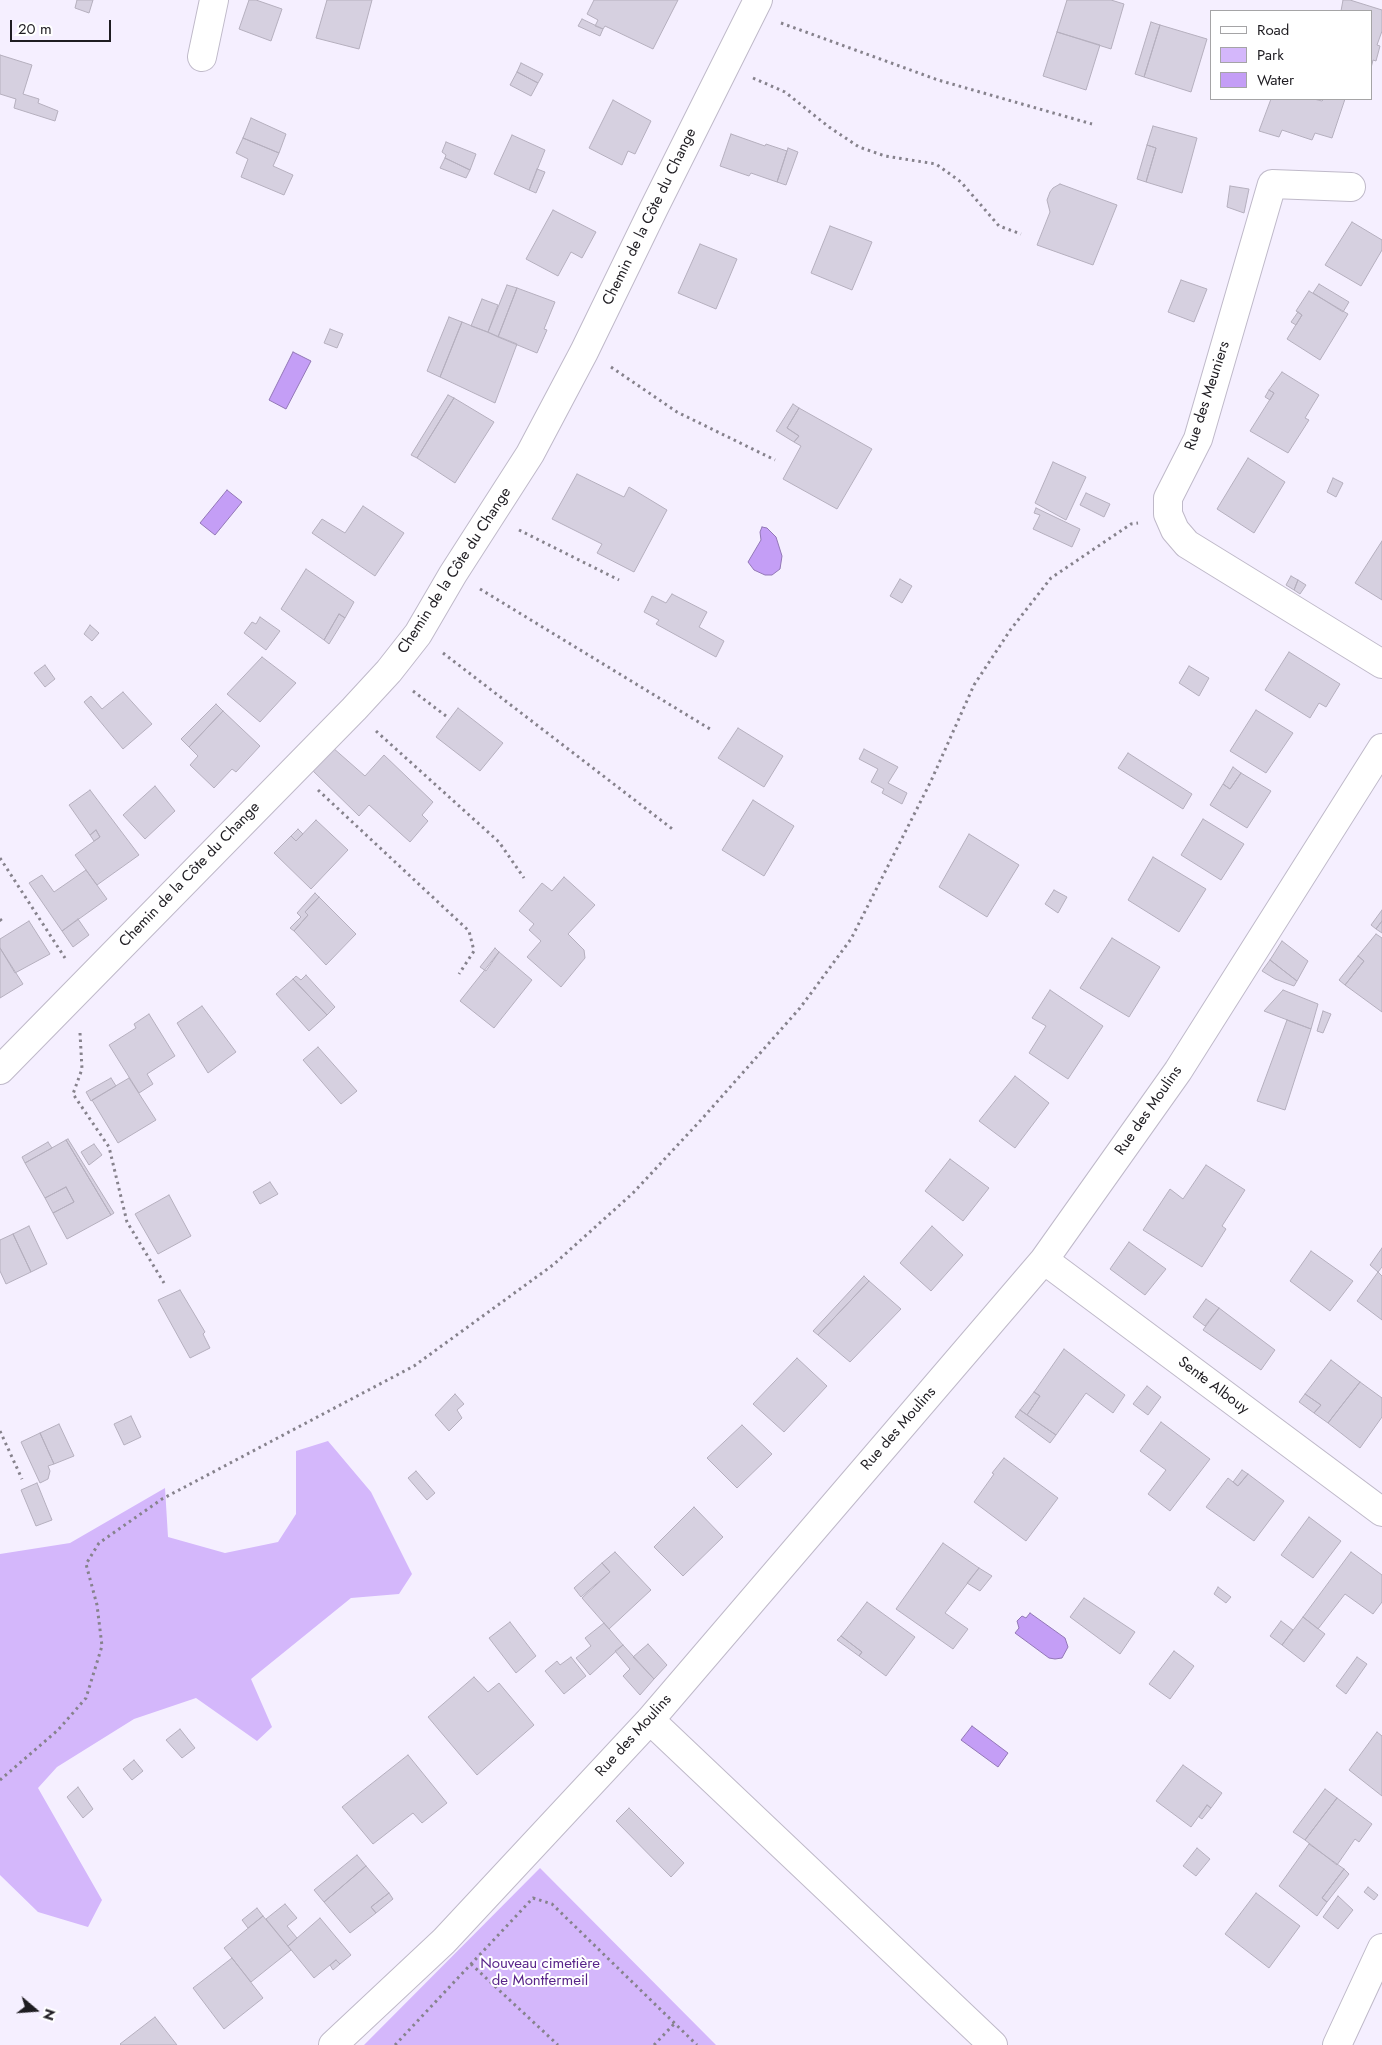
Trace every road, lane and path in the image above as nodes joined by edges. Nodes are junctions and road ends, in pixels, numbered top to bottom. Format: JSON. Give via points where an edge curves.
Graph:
{"nodes":[{"id":1,"x":214,"y":0,"type":"edge"},
{"id":2,"x":755,"y":6,"type":"edge"},
{"id":3,"x":202,"y":57,"type":"dead end"},
{"id":4,"x":724,"y":67,"type":"junction"},
{"id":5,"x":1092,"y":124,"type":"dead end"},
{"id":6,"x":1351,"y":187,"type":"dead end"},
{"id":7,"x":1021,"y":234,"type":"dead end"},
{"id":8,"x":584,"y":352,"type":"junction"},
{"id":9,"x":776,"y":460,"type":"dead end"},
{"id":10,"x":1168,"y":514,"type":"junction"},
{"id":11,"x":490,"y":516,"type":"junction"},
{"id":12,"x":453,"y":574,"type":"junction"},
{"id":13,"x":619,"y":580,"type":"dead end"},
{"id":14,"x":418,"y":634,"type":"junction"},
{"id":15,"x":1382,"y":664,"type":"edge"},
{"id":16,"x":389,"y":671,"type":"junction"},
{"id":17,"x":354,"y":709,"type":"junction"},
{"id":18,"x":446,"y":716,"type":"dead end"},
{"id":19,"x":710,"y":729,"type":"dead end"},
{"id":20,"x":1382,"y":748,"type":"edge"},
{"id":21,"x":295,"y":768,"type":"junction"},
{"id":22,"x":675,"y":831,"type":"dead end"},
{"id":23,"x":0,"y":858,"type":"edge"},
{"id":24,"x":524,"y":878,"type":"dead end"},
{"id":25,"x":0,"y":919,"type":"edge"},
{"id":26,"x":3,"y":923,"type":"dead end"},
{"id":27,"x":459,"y":974,"type":"dead end"},
{"id":28,"x":74,"y":994,"type":"junction"},
{"id":29,"x":0,"y":1070,"type":"edge"},
{"id":30,"x":1044,"y":1260,"type":"junction"},
{"id":31,"x":164,"y":1283,"type":"dead end"},
{"id":32,"x":0,"y":1431,"type":"edge"},
{"id":33,"x":22,"y":1479,"type":"dead end"},
{"id":34,"x":1382,"y":1512,"type":"edge"},
{"id":35,"x":650,"y":1720,"type":"junction"},
{"id":36,"x":0,"y":1780,"type":"edge"},
{"id":37,"x":1382,"y":1948,"type":"edge"},
{"id":38,"x":471,"y":1964,"type":"junction"},
{"id":39,"x":675,"y":2023,"type":"junction"},
{"id":40,"x":333,"y":2045,"type":"edge"},
{"id":41,"x":395,"y":2045,"type":"edge"},
{"id":42,"x":558,"y":2045,"type":"edge"},
{"id":43,"x":654,"y":2045,"type":"edge"},
{"id":44,"x":697,"y":2045,"type":"edge"},
{"id":45,"x":993,"y":2045,"type":"edge"},
{"id":46,"x":1337,"y":2045,"type":"edge"}],
"edges":[{"from":1,"to":3,"type":"street"},
{"from":2,"to":4,"type":"street","name":"Chemin de la Côte du Change"},
{"from":2,"to":5,"type":"path","via":[[938,80]]},
{"from":4,"to":7,"type":"path","via":[[785,92],[859,148],[885,156],[936,164],[961,182],[999,226]]},
{"from":4,"to":8,"type":"street","name":"Chemin de la Côte du Change"},
{"from":6,"to":10,"type":"street","name":"Rue des Meuniers","via":[[1272,184],[1198,439],[1168,498]]},
{"from":8,"to":9,"type":"path","via":[[603,361],[677,412]]},
{"from":8,"to":11,"type":"street","name":"Chemin de la Côte du Change","via":[[530,454]]},
{"from":10,"to":15,"type":"street","via":[[1175,530],[1187,544]]},
{"from":10,"to":36,"type":"path","via":[[1131,524],[1051,578],[1028,607],[974,685],[931,781],[851,938],[800,1008],[632,1193],[553,1265],[414,1366],[162,1499],[99,1543],[86,1564],[97,1605],[102,1646],[86,1698],[58,1730]]},
{"from":11,"to":12,"type":"street","name":"Chemin de la Côte du Change"},
{"from":11,"to":13,"type":"path"},
{"from":12,"to":14,"type":"street","name":"Chemin de la Côte du Change"},
{"from":12,"to":19,"type":"path"},
{"from":14,"to":16,"type":"street","name":"Chemin de la Côte du Change"},
{"from":14,"to":22,"type":"path"},
{"from":16,"to":17,"type":"street","name":"Chemin de la Côte du Change"},
{"from":16,"to":18,"type":"path"},
{"from":17,"to":21,"type":"street","name":"Chemin de la Côte du Change"},
{"from":17,"to":24,"type":"path","via":[[499,842]]},
{"from":20,"to":30,"type":"street","name":"Rue des Moulins","via":[[1178,1071]]},
{"from":21,"to":27,"type":"path","via":[[469,931],[474,951]]},
{"from":21,"to":28,"type":"street","name":"Chemin de la Côte du Change"},
{"from":23,"to":28,"type":"path"},
{"from":25,"to":26,"type":"path"},
{"from":28,"to":29,"type":"street","name":"Chemin de la Côte du Change"},
{"from":28,"to":31,"type":"path","via":[[82,1069],[73,1094],[109,1147],[127,1222]]},
{"from":30,"to":34,"type":"street","name":"Sente Albouy"},
{"from":30,"to":35,"type":"street","name":"Rue des Moulins"},
{"from":32,"to":33,"type":"path"},
{"from":35,"to":40,"type":"street","name":"Rue des Moulins","via":[[444,1941]]},
{"from":35,"to":45,"type":"street"},
{"from":37,"to":46,"type":"street"},
{"from":38,"to":39,"type":"path","via":[[533,1898],[552,1904]]},
{"from":38,"to":41,"type":"path"},
{"from":38,"to":42,"type":"path"},
{"from":39,"to":43,"type":"path"},
{"from":39,"to":44,"type":"path"}]}
